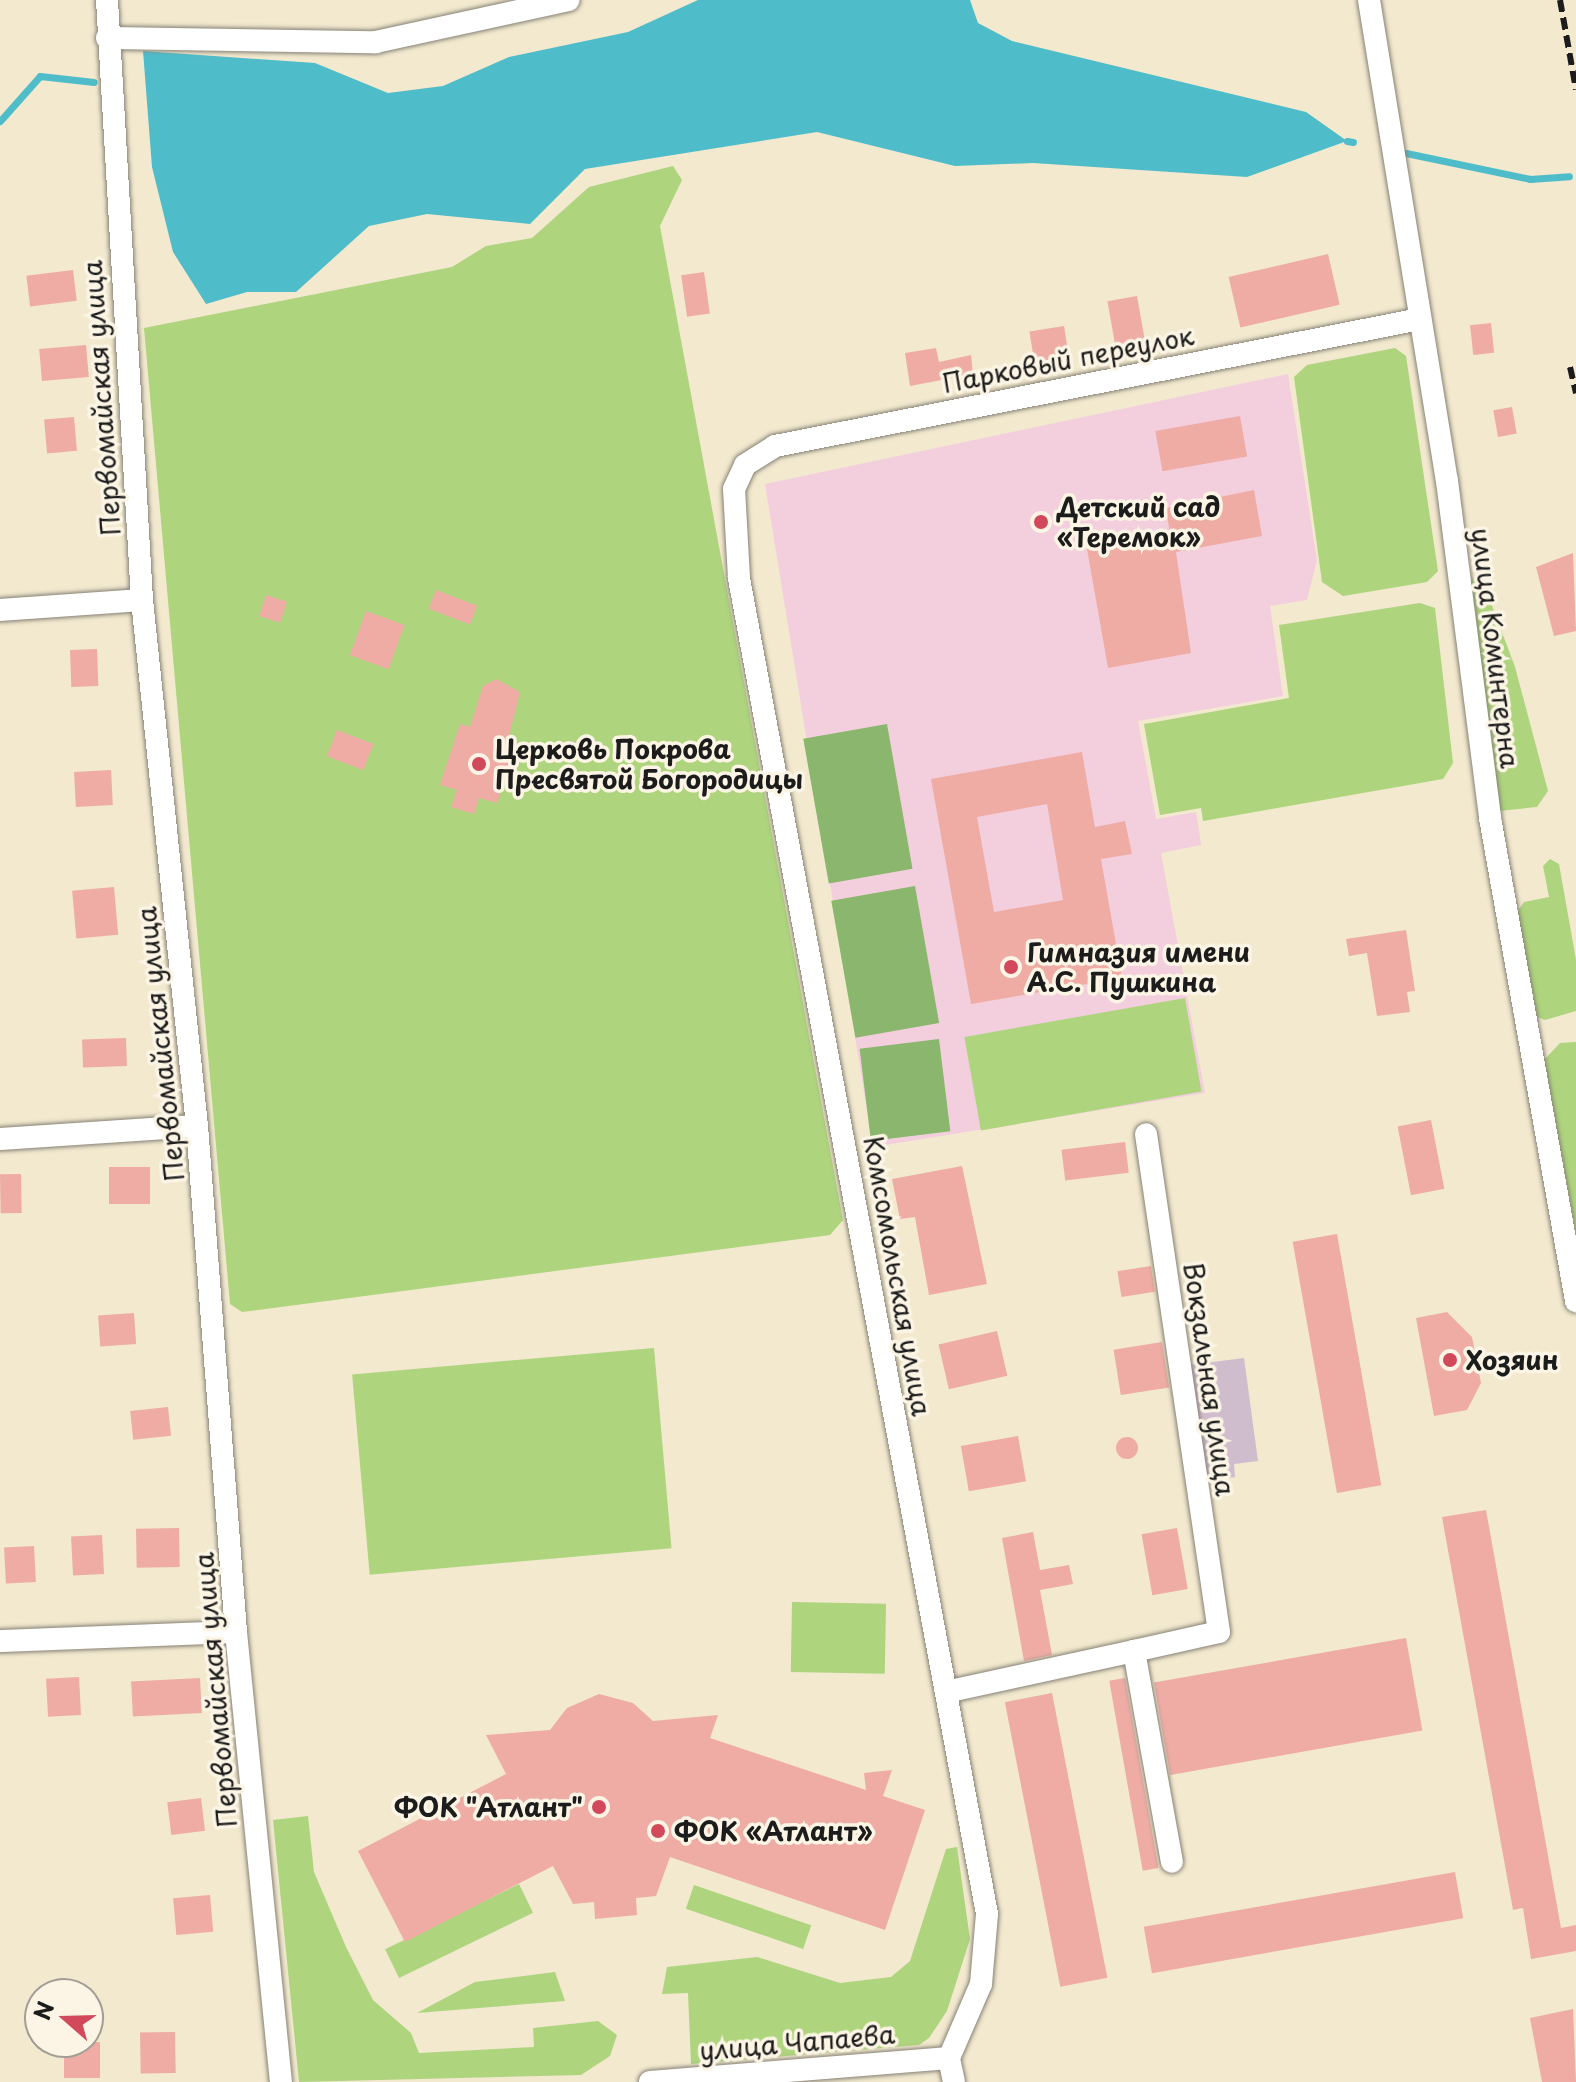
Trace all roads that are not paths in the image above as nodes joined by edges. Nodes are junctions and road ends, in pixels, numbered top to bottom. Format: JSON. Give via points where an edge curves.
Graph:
{"nodes":[{"id":1,"x":107,"y":0,"type":"edge"},
{"id":2,"x":568,"y":0,"type":"edge"},
{"id":3,"x":1369,"y":0,"type":"edge"},
{"id":4,"x":107,"y":38,"type":"junction"},
{"id":5,"x":1420,"y":319,"type":"junction"},
{"id":6,"x":738,"y":476,"type":"joint"},
{"id":7,"x":142,"y":600,"type":"junction"},
{"id":8,"x":0,"y":610,"type":"edge"},
{"id":9,"x":197,"y":1126,"type":"junction"},
{"id":10,"x":1146,"y":1134,"type":"dead end"},
{"id":11,"x":0,"y":1139,"type":"edge"},
{"id":12,"x":1576,"y":1301,"type":"edge"},
{"id":13,"x":236,"y":1632,"type":"junction"},
{"id":14,"x":0,"y":1641,"type":"edge"},
{"id":15,"x":1134,"y":1651,"type":"junction"},
{"id":16,"x":946,"y":1692,"type":"junction"},
{"id":17,"x":1172,"y":1862,"type":"dead end"},
{"id":18,"x":949,"y":2058,"type":"junction"},
{"id":19,"x":281,"y":2082,"type":"edge"},
{"id":20,"x":650,"y":2082,"type":"edge"},
{"id":21,"x":954,"y":2082,"type":"edge"}],
"edges":[{"from":1,"to":4,"type":"street","name":"Первомайская улица"},
{"from":2,"to":4,"type":"street","via":[[376,42]]},
{"from":3,"to":5,"type":"street","name":"улица Коминтерна"},
{"from":4,"to":7,"type":"street","name":"Первомайская улица"},
{"from":5,"to":6,"type":"street","name":"Парковый переулок","via":[[775,446]]},
{"from":5,"to":12,"type":"street","name":"улица Коминтерна","via":[[1490,818]]},
{"from":6,"to":16,"type":"street","name":"Комсомольская улица","via":[[732,507],[738,574]]},
{"from":7,"to":8,"type":"street"},
{"from":7,"to":9,"type":"street","name":"Первомайская улица"},
{"from":9,"to":11,"type":"street"},
{"from":9,"to":13,"type":"street","name":"Первомайская улица"},
{"from":10,"to":15,"type":"street","name":"Вокзальная улица","via":[[1219,1632]]},
{"from":13,"to":14,"type":"street"},
{"from":13,"to":19,"type":"street","name":"Первомайская улица"},
{"from":15,"to":16,"type":"street"},
{"from":15,"to":17,"type":"street"},
{"from":16,"to":18,"type":"street","name":"Комсомольская улица","via":[[989,1944]]},
{"from":18,"to":20,"type":"street","name":"улица Чапаева"},
{"from":18,"to":21,"type":"street"}]}
